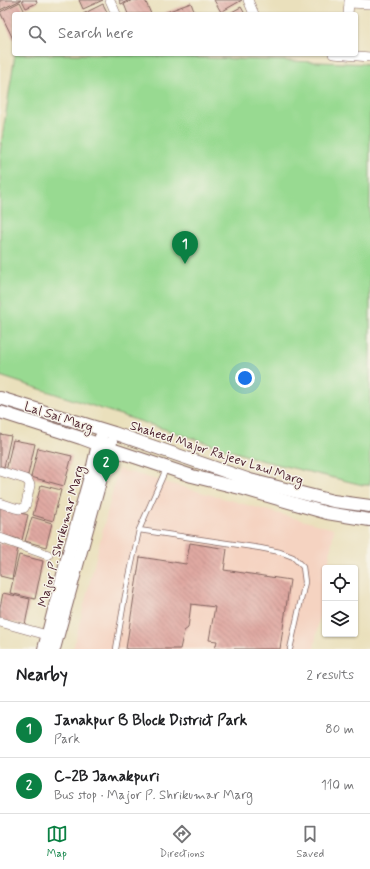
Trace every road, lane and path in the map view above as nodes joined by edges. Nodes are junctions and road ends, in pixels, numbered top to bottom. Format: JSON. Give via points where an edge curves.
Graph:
{"nodes":[{"id":1,"x":110,"y":0,"type":"edge"},
{"id":2,"x":248,"y":0,"type":"edge"},
{"id":3,"x":349,"y":1,"type":"edge"},
{"id":4,"x":370,"y":4,"type":"edge"},
{"id":5,"x":115,"y":12,"type":"edge"},
{"id":6,"x":253,"y":12,"type":"edge"},
{"id":7,"x":348,"y":12,"type":"edge"},
{"id":8,"x":358,"y":56,"type":"edge"},
{"id":9,"x":370,"y":57,"type":"edge"},
{"id":10,"x":0,"y":398,"type":"edge"},
{"id":11,"x":0,"y":412,"type":"edge"},
{"id":12,"x":109,"y":432,"type":"junction"},
{"id":13,"x":103,"y":446,"type":"junction"},
{"id":14,"x":167,"y":467,"type":"junction"},
{"id":15,"x":0,"y":471,"type":"edge"},
{"id":16,"x":0,"y":503,"type":"edge"},
{"id":17,"x":370,"y":506,"type":"edge"},
{"id":18,"x":370,"y":520,"type":"edge"},
{"id":19,"x":139,"y":530,"type":"junction"},
{"id":20,"x":0,"y":538,"type":"edge"},
{"id":21,"x":48,"y":555,"type":"dead end"},
{"id":22,"x":0,"y":622,"type":"edge"},
{"id":23,"x":48,"y":636,"type":"junction"},
{"id":24,"x":44,"y":649,"type":"edge"},
{"id":25,"x":54,"y":649,"type":"edge"},
{"id":26,"x":116,"y":649,"type":"edge"},
{"id":27,"x":290,"y":649,"type":"edge"}],
"edges":[{"from":1,"to":5,"type":"street"},
{"from":2,"to":6,"type":"street"},
{"from":3,"to":4,"type":"street"},
{"from":3,"to":7,"type":"street"},
{"from":8,"to":9,"type":"street"},
{"from":10,"to":12,"type":"street","name":"Lal Sai Marg"},
{"from":11,"to":13,"type":"street","name":"Lal Sai Marg"},
{"from":12,"to":13,"type":"street","name":"Major P. Shrikumar Marg"},
{"from":12,"to":17,"type":"street","name":"Shaheed Major Rajeev Laul Marg","via":[[250,480],[332,501]]},
{"from":13,"to":14,"type":"street","name":"Shaheed Major Rajeev Laul Marg"},
{"from":13,"to":23,"type":"street","name":"Major P. Shrikumar Marg","via":[[93,466]]},
{"from":13,"to":25,"type":"street","name":"Major P. Shrikumar Marg"},
{"from":14,"to":18,"type":"street","name":"Shaheed Major Rajeev Laul Marg","via":[[328,513]]},
{"from":14,"to":19,"type":"lane"},
{"from":15,"to":16,"type":"street","via":[[25,479],[30,485],[24,508]]},
{"from":19,"to":26,"type":"lane"},
{"from":19,"to":27,"type":"lane","via":[[260,548],[293,557],[303,567],[306,582]]},
{"from":20,"to":21,"type":"street"},
{"from":22,"to":23,"type":"street"},
{"from":23,"to":24,"type":"street","name":"Major P. Shrikumar Marg"}]}
